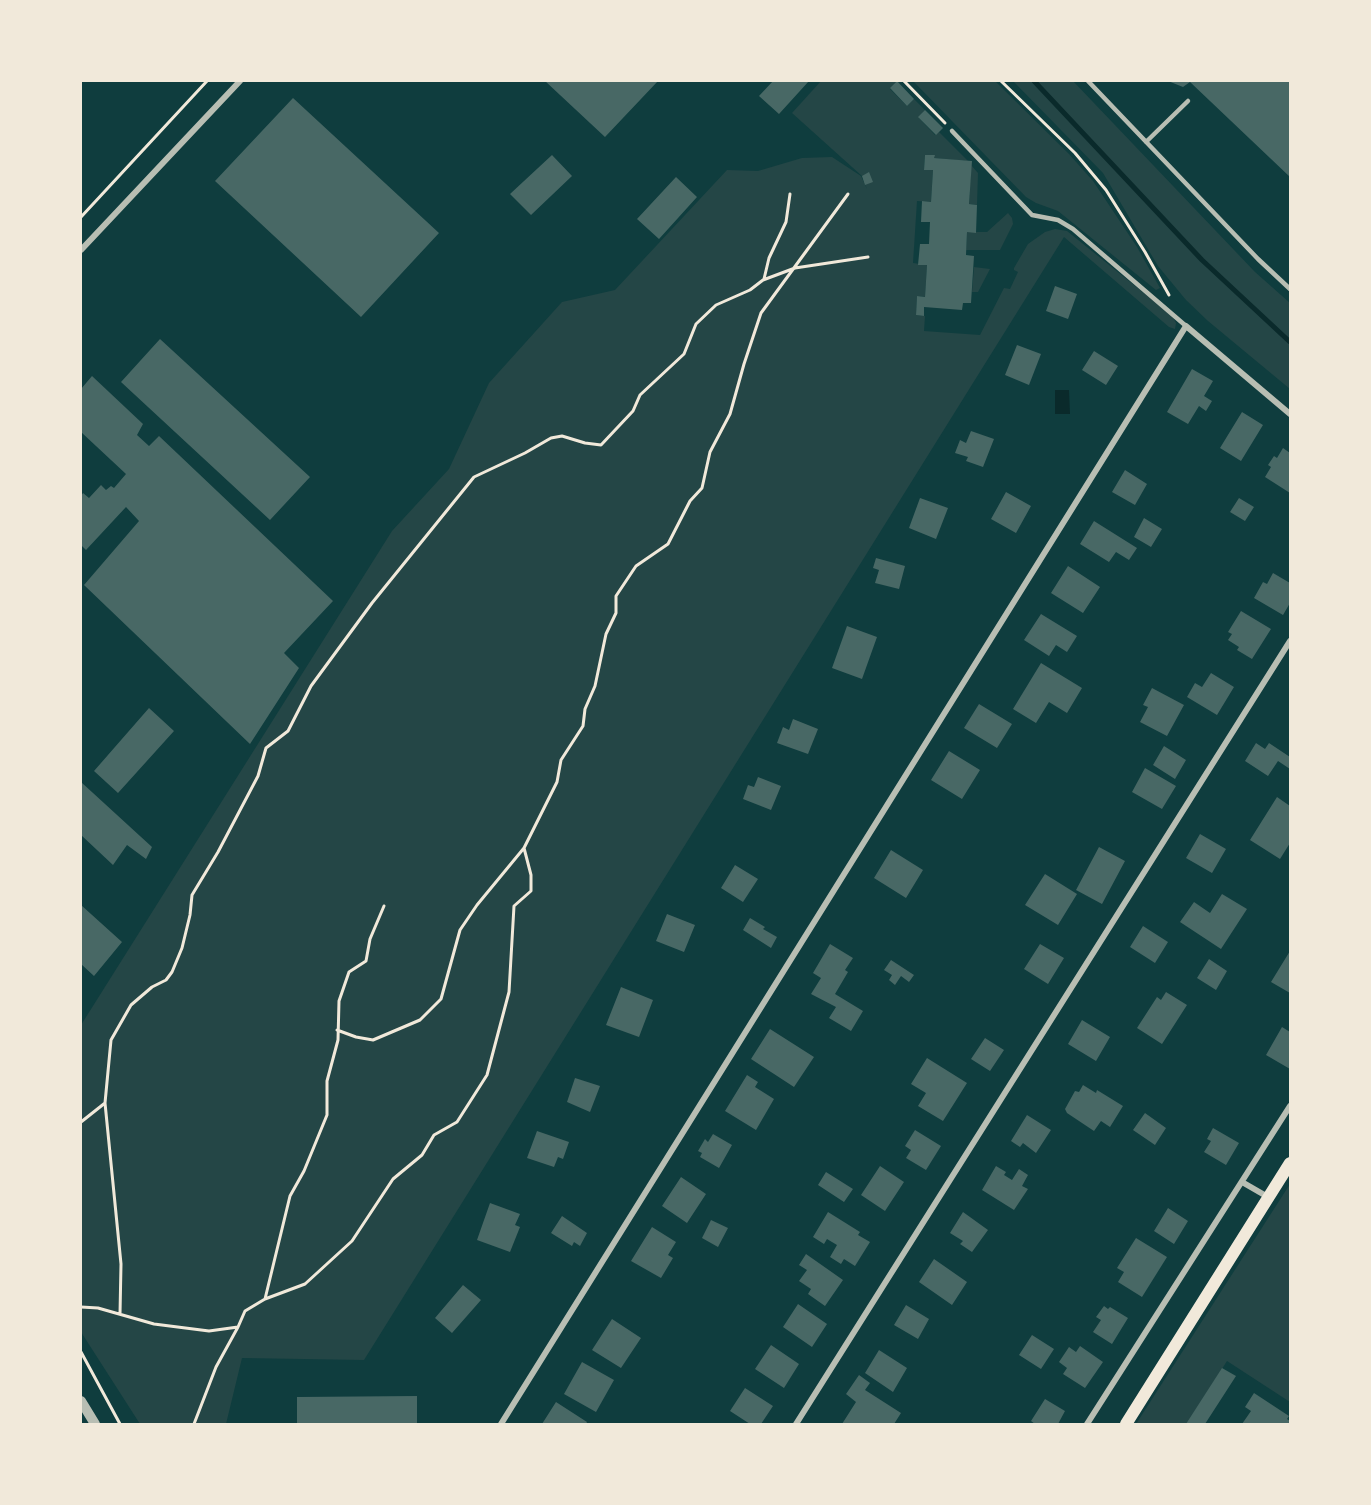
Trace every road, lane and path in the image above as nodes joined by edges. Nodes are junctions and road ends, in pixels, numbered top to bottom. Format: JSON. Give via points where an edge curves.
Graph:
{"nodes":[{"id":1,"x":207,"y":81,"type":"edge"},
{"id":2,"x":240,"y":81,"type":"edge"},
{"id":3,"x":904,"y":81,"type":"edge"},
{"id":4,"x":1001,"y":81,"type":"edge"},
{"id":5,"x":1088,"y":81,"type":"edge"},
{"id":6,"x":1188,"y":100,"type":"dead end"},
{"id":7,"x":951,"y":130,"type":"joint"},
{"id":8,"x":1146,"y":142,"type":"junction"},
{"id":9,"x":790,"y":194,"type":"dead end"},
{"id":10,"x":848,"y":194,"type":"dead end"},
{"id":11,"x":81,"y":217,"type":"edge"},
{"id":12,"x":81,"y":250,"type":"edge"},
{"id":13,"x":868,"y":257,"type":"dead end"},
{"id":14,"x":793,"y":269,"type":"junction"},
{"id":15,"x":763,"y":280,"type":"junction"},
{"id":16,"x":1290,"y":289,"type":"edge"},
{"id":17,"x":1171,"y":299,"type":"dead end"},
{"id":18,"x":1186,"y":326,"type":"junction"},
{"id":19,"x":1290,"y":414,"type":"edge"},
{"id":20,"x":1290,"y":641,"type":"edge"},
{"id":21,"x":524,"y":848,"type":"junction"},
{"id":22,"x":384,"y":906,"type":"dead end"},
{"id":23,"x":338,"y":1030,"type":"junction"},
{"id":24,"x":105,"y":1102,"type":"junction"},
{"id":25,"x":1290,"y":1106,"type":"edge"},
{"id":26,"x":81,"y":1122,"type":"edge"},
{"id":27,"x":1290,"y":1163,"type":"edge"},
{"id":28,"x":1242,"y":1182,"type":"junction"},
{"id":29,"x":1268,"y":1197,"type":"junction"},
{"id":30,"x":266,"y":1299,"type":"junction"},
{"id":31,"x":81,"y":1307,"type":"edge"},
{"id":32,"x":120,"y":1314,"type":"junction"},
{"id":33,"x":238,"y":1327,"type":"junction"},
{"id":34,"x":81,"y":1352,"type":"edge"},
{"id":35,"x":81,"y":1401,"type":"edge"},
{"id":36,"x":95,"y":1424,"type":"edge"},
{"id":37,"x":120,"y":1424,"type":"edge"},
{"id":38,"x":194,"y":1424,"type":"edge"},
{"id":39,"x":501,"y":1424,"type":"edge"},
{"id":40,"x":796,"y":1424,"type":"edge"},
{"id":41,"x":1087,"y":1424,"type":"edge"},
{"id":42,"x":1126,"y":1424,"type":"edge"}],
"edges":[{"from":1,"to":11,"type":"path"},
{"from":2,"to":12,"type":"street"},
{"from":3,"to":7,"type":"path"},
{"from":4,"to":17,"type":"path","via":[[1075,153],[1106,190]]},
{"from":5,"to":8,"type":"lane"},
{"from":6,"to":8,"type":"lane"},
{"from":7,"to":18,"type":"lane","via":[[1032,214],[1058,220],[1073,229]]},
{"from":8,"to":16,"type":"lane"},
{"from":9,"to":15,"type":"path","via":[[786,222]]},
{"from":10,"to":14,"type":"path"},
{"from":13,"to":14,"type":"path"},
{"from":14,"to":15,"type":"path"},
{"from":14,"to":21,"type":"path","via":[[761,313],[730,414],[710,452],[702,488],[690,501],[668,544],[636,566],[616,596],[616,613],[606,634],[583,726],[561,760],[557,782]]},
{"from":15,"to":24,"type":"path","via":[[716,305],[696,324],[684,354],[640,395],[633,411],[601,446],[562,436],[551,438],[474,477],[372,603],[311,686],[288,730],[266,748],[258,776],[192,895],[182,948],[172,972],[131,1005],[111,1040]]},
{"from":18,"to":19,"type":"street"},
{"from":18,"to":39,"type":"street"},
{"from":20,"to":40,"type":"street"},
{"from":21,"to":23,"type":"path","via":[[460,930],[441,999],[420,1020],[373,1040]]},
{"from":21,"to":30,"type":"path","via":[[531,891],[514,906],[509,992],[487,1075],[457,1122],[434,1135],[422,1155],[393,1179],[352,1241],[305,1284]]},
{"from":22,"to":23,"type":"path","via":[[370,939],[366,961],[349,972],[339,1001]]},
{"from":23,"to":30,"type":"path","via":[[327,1081],[327,1115],[290,1196]]},
{"from":24,"to":26,"type":"path"},
{"from":24,"to":32,"type":"path","via":[[121,1264]]},
{"from":25,"to":28,"type":"street"},
{"from":27,"to":29,"type":"main road"},
{"from":28,"to":29,"type":"street"},
{"from":28,"to":41,"type":"street"},
{"from":29,"to":42,"type":"main road"},
{"from":30,"to":33,"type":"path","via":[[245,1311]]},
{"from":31,"to":32,"type":"path"},
{"from":32,"to":33,"type":"path","via":[[154,1324],[209,1331]]},
{"from":33,"to":38,"type":"path","via":[[216,1367]]},
{"from":34,"to":37,"type":"path"},
{"from":35,"to":36,"type":"street"}]}
